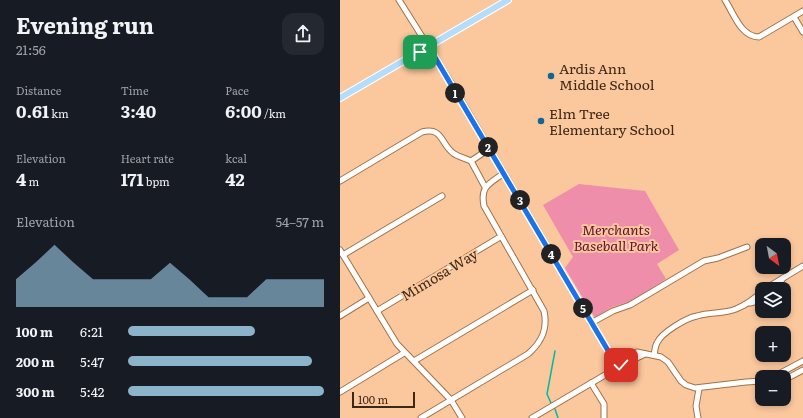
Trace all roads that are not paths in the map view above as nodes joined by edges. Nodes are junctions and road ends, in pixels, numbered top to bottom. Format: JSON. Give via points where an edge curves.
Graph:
{"nodes":[{"id":1,"x":399,"y":0,"type":"edge"},
{"id":2,"x":508,"y":0,"type":"edge"},
{"id":3,"x":725,"y":0,"type":"edge"},
{"id":4,"x":803,"y":11,"type":"edge"},
{"id":5,"x":794,"y":17,"type":"junction"},
{"id":6,"x":803,"y":32,"type":"edge"},
{"id":7,"x":428,"y":47,"type":"junction"},
{"id":8,"x":340,"y":98,"type":"edge"},
{"id":9,"x":489,"y":148,"type":"junction"},
{"id":10,"x":471,"y":161,"type":"junction"},
{"id":11,"x":504,"y":173,"type":"junction"},
{"id":12,"x":340,"y":182,"type":"edge"},
{"id":13,"x":485,"y":186,"type":"junction"},
{"id":14,"x":442,"y":196,"type":"dead end"},
{"id":15,"x":500,"y":237,"type":"junction"},
{"id":16,"x":747,"y":247,"type":"dead end"},
{"id":17,"x":340,"y":250,"type":"edge"},
{"id":18,"x":343,"y":255,"type":"junction"},
{"id":19,"x":803,"y":266,"type":"edge"},
{"id":20,"x":784,"y":276,"type":"junction"},
{"id":21,"x":775,"y":282,"type":"edge"},
{"id":22,"x":780,"y":282,"type":"edge"},
{"id":23,"x":533,"y":290,"type":"junction"},
{"id":24,"x":369,"y":298,"type":"junction"},
{"id":25,"x":755,"y":298,"type":"edge"},
{"id":26,"x":755,"y":302,"type":"edge"},
{"id":27,"x":747,"y":304,"type":"junction"},
{"id":28,"x":377,"y":311,"type":"junction"},
{"id":29,"x":340,"y":316,"type":"edge"},
{"id":30,"x":591,"y":323,"type":"junction"},
{"id":31,"x":404,"y":353,"type":"junction"},
{"id":32,"x":654,"y":355,"type":"junction"},
{"id":33,"x":414,"y":361,"type":"junction"},
{"id":34,"x":803,"y":361,"type":"edge"},
{"id":35,"x":615,"y":366,"type":"junction"},
{"id":36,"x":786,"y":370,"type":"edge"},
{"id":37,"x":803,"y":370,"type":"edge"},
{"id":38,"x":791,"y":376,"type":"edge"},
{"id":39,"x":755,"y":382,"type":"edge"},
{"id":40,"x":592,"y":383,"type":"junction"},
{"id":41,"x":698,"y":388,"type":"junction"},
{"id":42,"x":340,"y":392,"type":"edge"},
{"id":43,"x":451,"y":400,"type":"junction"},
{"id":44,"x":421,"y":418,"type":"edge"},
{"id":45,"x":462,"y":418,"type":"edge"},
{"id":46,"x":532,"y":418,"type":"edge"},
{"id":47,"x":604,"y":418,"type":"edge"},
{"id":48,"x":698,"y":418,"type":"edge"}],
"edges":[{"from":1,"to":7,"type":"street"},
{"from":2,"to":7,"type":"main road"},
{"from":3,"to":5,"type":"street","via":[[745,32],[752,37],[759,37]]},
{"from":4,"to":5,"type":"street"},
{"from":5,"to":6,"type":"street"},
{"from":7,"to":8,"type":"main road"},
{"from":7,"to":9,"type":"street"},
{"from":9,"to":10,"type":"street"},
{"from":9,"to":11,"type":"street"},
{"from":10,"to":12,"type":"street","via":[[451,152],[438,134],[428,131],[422,132]]},
{"from":10,"to":13,"type":"street"},
{"from":11,"to":13,"type":"street"},
{"from":11,"to":30,"type":"street"},
{"from":13,"to":15,"type":"street","via":[[482,196],[484,206]]},
{"from":14,"to":18,"type":"street"},
{"from":15,"to":23,"type":"street"},
{"from":15,"to":28,"type":"street","name":"Mimosa Way"},
{"from":16,"to":30,"type":"street","via":[[704,261],[630,305]]},
{"from":17,"to":18,"type":"street"},
{"from":18,"to":24,"type":"street"},
{"from":19,"to":20,"type":"street"},
{"from":20,"to":21,"type":"street"},
{"from":20,"to":22,"type":"street"},
{"from":23,"to":33,"type":"street"},
{"from":23,"to":43,"type":"street","via":[[544,311],[546,324],[537,346]]},
{"from":24,"to":28,"type":"street"},
{"from":24,"to":29,"type":"street"},
{"from":25,"to":27,"type":"street"},
{"from":26,"to":27,"type":"street"},
{"from":27,"to":32,"type":"street","via":[[723,313],[695,316],[679,324],[657,342]]},
{"from":28,"to":31,"type":"street"},
{"from":30,"to":35,"type":"street"},
{"from":31,"to":33,"type":"street"},
{"from":31,"to":42,"type":"street"},
{"from":32,"to":35,"type":"street","via":[[645,354]]},
{"from":32,"to":41,"type":"street","via":[[668,362],[686,385]]},
{"from":33,"to":43,"type":"street"},
{"from":34,"to":36,"type":"street"},
{"from":35,"to":40,"type":"street"},
{"from":37,"to":38,"type":"street"},
{"from":39,"to":41,"type":"street"},
{"from":40,"to":46,"type":"street"},
{"from":40,"to":47,"type":"street","via":[[604,404]]},
{"from":41,"to":48,"type":"street"},
{"from":43,"to":44,"type":"street"},
{"from":43,"to":45,"type":"street"}]}
